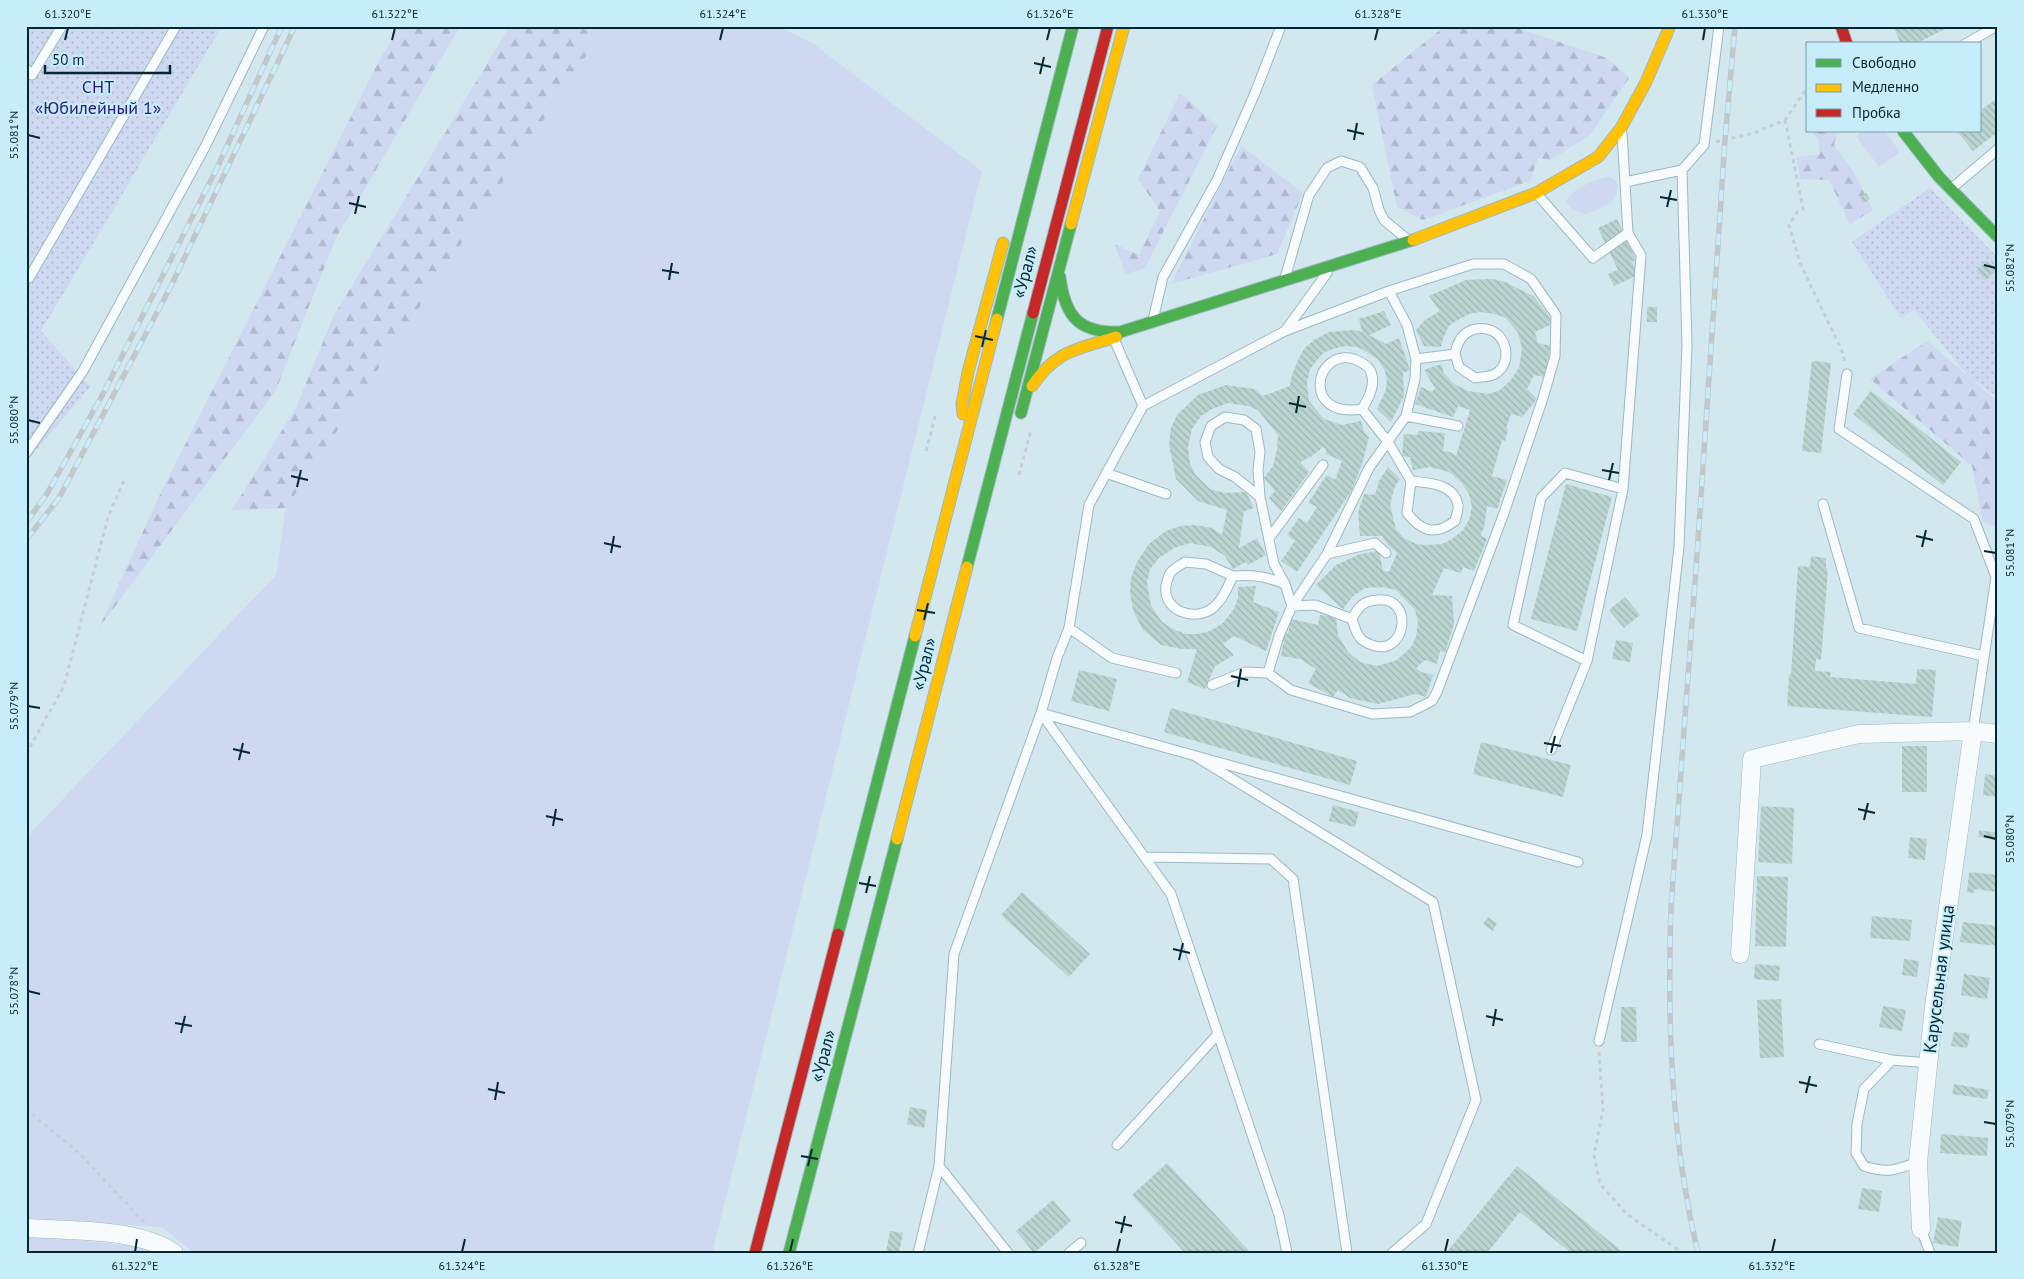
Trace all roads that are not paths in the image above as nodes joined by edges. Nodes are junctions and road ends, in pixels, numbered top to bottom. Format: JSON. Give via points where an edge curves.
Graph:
{"nodes":[{"id":1,"x":62,"y":26,"type":"edge"},
{"id":2,"x":176,"y":26,"type":"edge"},
{"id":3,"x":264,"y":26,"type":"edge"},
{"id":4,"x":1073,"y":26,"type":"edge"},
{"id":5,"x":1108,"y":26,"type":"edge"},
{"id":6,"x":1124,"y":26,"type":"edge"},
{"id":7,"x":1280,"y":26,"type":"edge"},
{"id":8,"x":1670,"y":26,"type":"edge"},
{"id":9,"x":1719,"y":26,"type":"edge"},
{"id":10,"x":1841,"y":26,"type":"edge"},
{"id":11,"x":1997,"y":26,"type":"edge"},
{"id":12,"x":1846,"y":42,"type":"edge"},
{"id":13,"x":1969,"y":42,"type":"edge"},
{"id":14,"x":26,"y":69,"type":"edge"},
{"id":15,"x":1621,"y":128,"type":"junction"},
{"id":16,"x":1904,"y":132,"type":"edge"},
{"id":17,"x":1998,"y":149,"type":"edge"},
{"id":18,"x":1682,"y":170,"type":"junction"},
{"id":19,"x":1625,"y":182,"type":"junction"},
{"id":20,"x":1951,"y":189,"type":"junction"},
{"id":21,"x":1536,"y":193,"type":"junction"},
{"id":22,"x":1006,"y":229,"type":"dead end"},
{"id":23,"x":1628,"y":233,"type":"junction"},
{"id":24,"x":1998,"y":237,"type":"edge"},
{"id":25,"x":1410,"y":241,"type":"junction"},
{"id":26,"x":1331,"y":267,"type":"junction"},
{"id":27,"x":1060,"y":270,"type":"junction"},
{"id":28,"x":29,"y":278,"type":"dead end"},
{"id":29,"x":1284,"y":282,"type":"junction"},
{"id":30,"x":1389,"y":291,"type":"junction"},
{"id":31,"x":1153,"y":323,"type":"junction"},
{"id":32,"x":1285,"y":330,"type":"junction"},
{"id":33,"x":1113,"y":338,"type":"junction"},
{"id":34,"x":1455,"y":354,"type":"junction"},
{"id":35,"x":1416,"y":359,"type":"junction"},
{"id":36,"x":1848,"y":374,"type":"road end"},
{"id":37,"x":1142,"y":406,"type":"junction"},
{"id":38,"x":1362,"y":410,"type":"junction"},
{"id":39,"x":1406,"y":416,"type":"junction"},
{"id":40,"x":1458,"y":426,"type":"dead end"},
{"id":41,"x":1388,"y":442,"type":"junction"},
{"id":42,"x":964,"y":446,"type":"junction"},
{"id":43,"x":26,"y":453,"type":"edge"},
{"id":44,"x":1323,"y":465,"type":"dead end"},
{"id":45,"x":1106,"y":473,"type":"junction"},
{"id":46,"x":1411,"y":482,"type":"junction"},
{"id":47,"x":1623,"y":490,"type":"junction"},
{"id":48,"x":1166,"y":494,"type":"dead end"},
{"id":49,"x":1260,"y":496,"type":"junction"},
{"id":50,"x":1822,"y":504,"type":"dead end"},
{"id":51,"x":1270,"y":536,"type":"junction"},
{"id":52,"x":1386,"y":553,"type":"dead end"},
{"id":53,"x":1326,"y":554,"type":"junction"},
{"id":54,"x":1233,"y":576,"type":"junction"},
{"id":55,"x":1286,"y":584,"type":"junction"},
{"id":56,"x":1292,"y":606,"type":"junction"},
{"id":57,"x":1352,"y":619,"type":"junction"},
{"id":58,"x":1069,"y":628,"type":"junction"},
{"id":59,"x":1984,"y":656,"type":"junction"},
{"id":60,"x":1587,"y":661,"type":"junction"},
{"id":61,"x":1176,"y":672,"type":"dead end"},
{"id":62,"x":1268,"y":673,"type":"junction"},
{"id":63,"x":1212,"y":685,"type":"dead end"},
{"id":64,"x":1041,"y":713,"type":"junction"},
{"id":65,"x":1973,"y":730,"type":"junction"},
{"id":66,"x":936,"y":732,"type":"dead end"},
{"id":67,"x":1998,"y":734,"type":"edge"},
{"id":68,"x":1551,"y":750,"type":"dead end"},
{"id":69,"x":1195,"y":756,"type":"junction"},
{"id":70,"x":908,"y":799,"type":"junction"},
{"id":71,"x":1145,"y":857,"type":"junction"},
{"id":72,"x":1578,"y":862,"type":"dead end"},
{"id":73,"x":1740,"y":954,"type":"dead end"},
{"id":74,"x":1218,"y":1034,"type":"junction"},
{"id":75,"x":1599,"y":1041,"type":"road end"},
{"id":76,"x":1819,"y":1044,"type":"dead end"},
{"id":77,"x":1892,"y":1060,"type":"junction"},
{"id":78,"x":1929,"y":1063,"type":"junction"},
{"id":79,"x":1117,"y":1145,"type":"dead end"},
{"id":80,"x":1918,"y":1162,"type":"junction"},
{"id":81,"x":939,"y":1166,"type":"junction"},
{"id":82,"x":26,"y":1228,"type":"edge"},
{"id":83,"x":1921,"y":1229,"type":"joint"},
{"id":84,"x":1081,"y":1243,"type":"dead end"},
{"id":85,"x":168,"y":1249,"type":"edge"},
{"id":86,"x":755,"y":1253,"type":"edge"},
{"id":87,"x":789,"y":1253,"type":"edge"},
{"id":88,"x":918,"y":1253,"type":"edge"},
{"id":89,"x":1008,"y":1253,"type":"edge"},
{"id":90,"x":1069,"y":1253,"type":"edge"},
{"id":91,"x":1288,"y":1253,"type":"edge"},
{"id":92,"x":1347,"y":1253,"type":"edge"},
{"id":93,"x":1392,"y":1253,"type":"edge"},
{"id":94,"x":1930,"y":1253,"type":"edge"}],
"edges":[{"from":1,"to":14,"type":"lane","via":[[32,74]]},
{"from":2,"to":28,"type":"lane"},
{"from":3,"to":43,"type":"lane","via":[[206,147],[83,371]]},
{"from":4,"to":42,"type":"main road","name":"«Урал»"},
{"from":5,"to":70,"type":"main road","name":"«Урал»"},
{"from":6,"to":27,"type":"main road"},
{"from":7,"to":31,"type":"lane","via":[[1217,180],[1163,278]]},
{"from":8,"to":15,"type":"main road","via":[[1646,82]]},
{"from":9,"to":18,"type":"lane","via":[[1704,145]]},
{"from":10,"to":12,"type":"main road"},
{"from":11,"to":13,"type":"lane"},
{"from":15,"to":19,"type":"lane"},
{"from":15,"to":21,"type":"main road","via":[[1598,157]]},
{"from":16,"to":20,"type":"main road"},
{"from":17,"to":20,"type":"lane"},
{"from":18,"to":19,"type":"lane"},
{"from":18,"to":75,"type":"lane","via":[[1687,345],[1679,547],[1647,835]]},
{"from":19,"to":23,"type":"lane"},
{"from":20,"to":24,"type":"main road"},
{"from":21,"to":23,"type":"lane","via":[[1593,258]]},
{"from":21,"to":25,"type":"main road"},
{"from":22,"to":42,"type":"main road","via":[[968,372],[962,404]]},
{"from":23,"to":47,"type":"lane","via":[[1641,255]]},
{"from":25,"to":26,"type":"main road"},
{"from":25,"to":29,"type":"lane","via":[[1384,220],[1373,188],[1360,167],[1341,161],[1327,168],[1309,195]]},
{"from":26,"to":29,"type":"main road"},
{"from":26,"to":32,"type":"lane"},
{"from":27,"to":31,"type":"main road","via":[[1064,303],[1082,326],[1106,333]]},
{"from":27,"to":33,"type":"main road","via":[[1019,420],[1042,370],[1076,348]]},
{"from":29,"to":31,"type":"main road"},
{"from":30,"to":32,"type":"lane"},
{"from":30,"to":35,"type":"lane","via":[[1407,325]]},
{"from":30,"to":62,"type":"lane","via":[[1474,264],[1504,264],[1531,279],[1556,315],[1555,356],[1543,398],[1504,512],[1432,701],[1410,712],[1372,714],[1291,690]]},
{"from":31,"to":33,"type":"main road"},
{"from":32,"to":37,"type":"lane"},
{"from":33,"to":37,"type":"lane"},
{"from":34,"to":34,"type":"lane","via":[[1456,344],[1465,333],[1482,327],[1494,330],[1502,338],[1506,358],[1493,376],[1475,378],[1459,367]]},
{"from":34,"to":35,"type":"lane"},
{"from":35,"to":39,"type":"lane"},
{"from":36,"to":59,"type":"lane","via":[[1839,429],[1974,518],[1996,577]]},
{"from":37,"to":45,"type":"lane"},
{"from":38,"to":38,"type":"lane","via":[[1334,409],[1325,400],[1320,387],[1322,372],[1332,361],[1347,358],[1359,361],[1370,370],[1373,383]]},
{"from":38,"to":41,"type":"lane"},
{"from":39,"to":40,"type":"lane"},
{"from":39,"to":41,"type":"lane"},
{"from":41,"to":46,"type":"lane"},
{"from":41,"to":53,"type":"lane","via":[[1369,468]]},
{"from":42,"to":86,"type":"main road","name":"«Урал»"},
{"from":44,"to":51,"type":"lane"},
{"from":45,"to":48,"type":"lane"},
{"from":45,"to":58,"type":"lane","via":[[1089,505]]},
{"from":46,"to":46,"type":"lane","via":[[1407,513],[1416,524],[1429,530],[1444,529],[1455,521],[1458,506],[1451,491],[1437,484]]},
{"from":47,"to":60,"type":"lane"},
{"from":47,"to":60,"type":"lane","via":[[1565,472],[1541,498],[1513,625]]},
{"from":49,"to":49,"type":"lane","via":[[1260,452],[1256,429],[1244,420],[1226,417],[1211,426],[1205,442],[1208,457]]},
{"from":49,"to":51,"type":"lane"},
{"from":50,"to":59,"type":"lane","via":[[1859,628]]},
{"from":51,"to":55,"type":"lane","via":[[1274,564]]},
{"from":52,"to":53,"type":"lane","via":[[1375,544]]},
{"from":53,"to":56,"type":"lane"},
{"from":54,"to":54,"type":"lane","via":[[1206,564],[1185,562],[1170,572],[1164,590],[1169,604],[1197,615],[1214,608]]},
{"from":54,"to":55,"type":"lane","via":[[1268,577]]},
{"from":55,"to":56,"type":"lane"},
{"from":56,"to":57,"type":"lane","via":[[1315,605]]},
{"from":56,"to":62,"type":"lane"},
{"from":57,"to":57,"type":"lane","via":[[1357,637],[1380,647],[1390,645],[1398,638],[1402,623],[1401,612],[1382,599],[1369,600],[1359,606]]},
{"from":58,"to":61,"type":"lane","via":[[1112,658]]},
{"from":58,"to":64,"type":"lane"},
{"from":59,"to":65,"type":"lane"},
{"from":60,"to":68,"type":"lane"},
{"from":62,"to":63,"type":"lane","via":[[1245,672]]},
{"from":64,"to":69,"type":"lane"},
{"from":64,"to":71,"type":"lane"},
{"from":64,"to":81,"type":"lane","via":[[954,954]]},
{"from":65,"to":67,"type":"street"},
{"from":65,"to":73,"type":"street","via":[[1859,734],[1752,759]]},
{"from":65,"to":78,"type":"street","name":"Карусельная улица"},
{"from":66,"to":70,"type":"main road"},
{"from":69,"to":72,"type":"lane"},
{"from":69,"to":93,"type":"lane","via":[[1433,902],[1476,1100],[1426,1224]]},
{"from":70,"to":87,"type":"main road","name":"«Урал»"},
{"from":71,"to":74,"type":"lane","via":[[1171,894]]},
{"from":71,"to":92,"type":"lane","via":[[1271,859],[1293,879]]},
{"from":74,"to":79,"type":"lane"},
{"from":74,"to":91,"type":"lane","via":[[1279,1215]]},
{"from":76,"to":77,"type":"lane"},
{"from":77,"to":78,"type":"lane"},
{"from":77,"to":80,"type":"lane","via":[[1864,1089],[1857,1124],[1856,1153],[1864,1166],[1880,1172]]},
{"from":78,"to":80,"type":"street","name":"Карусельная улица"},
{"from":80,"to":83,"type":"street","name":"Карусельная улица"},
{"from":81,"to":88,"type":"lane"},
{"from":81,"to":89,"type":"lane"},
{"from":82,"to":85,"type":"street","via":[[136,1236]]},
{"from":83,"to":94,"type":"lane"},
{"from":84,"to":90,"type":"lane"}]}
